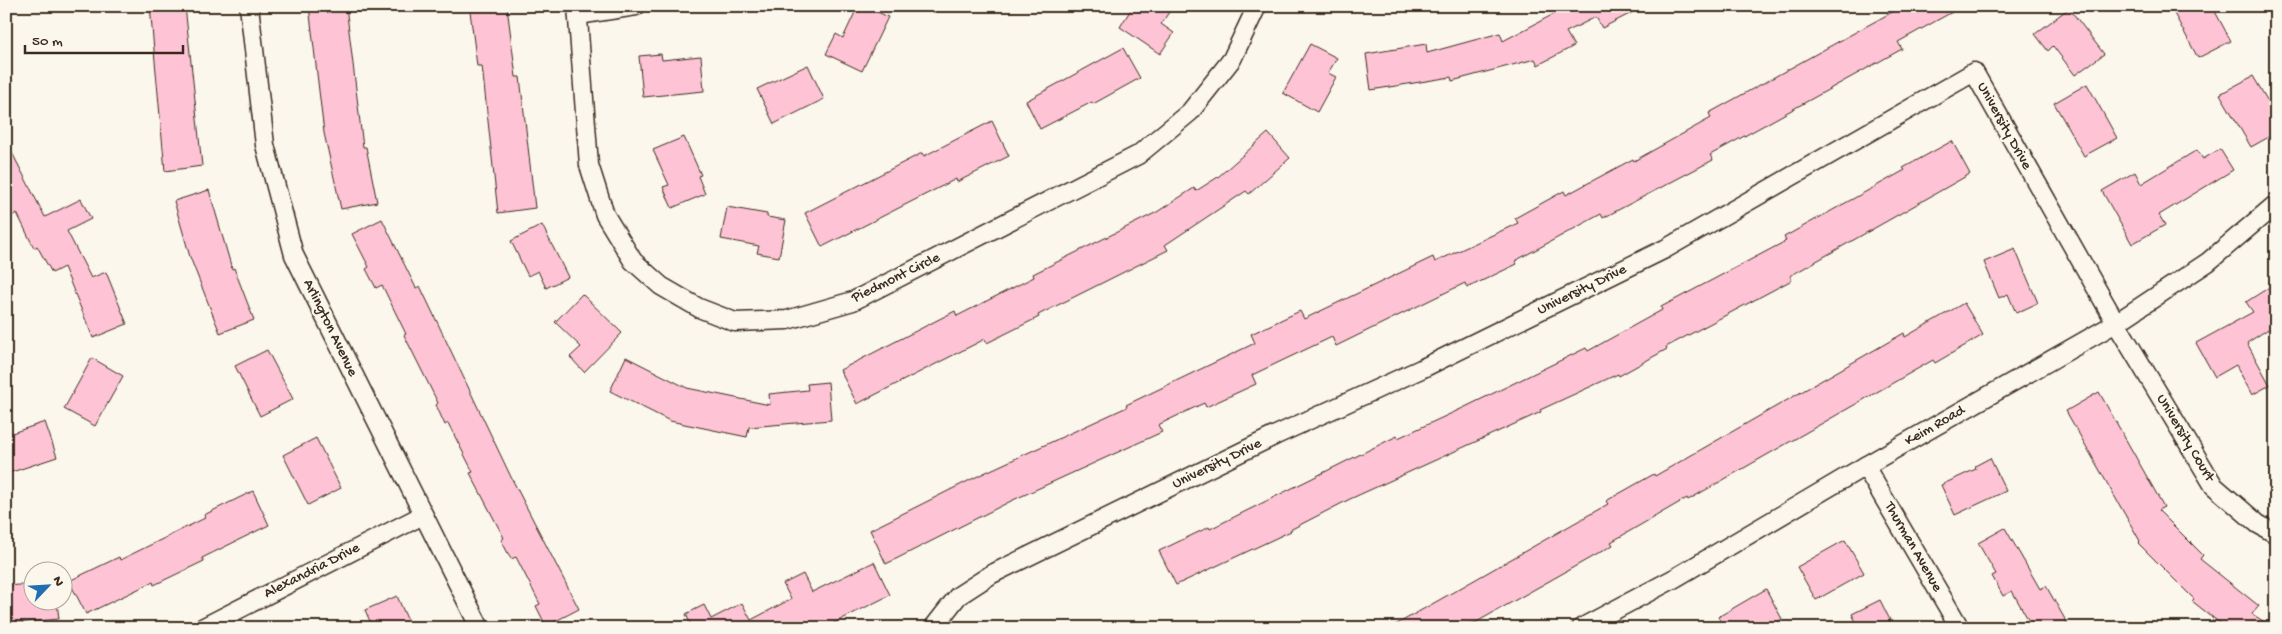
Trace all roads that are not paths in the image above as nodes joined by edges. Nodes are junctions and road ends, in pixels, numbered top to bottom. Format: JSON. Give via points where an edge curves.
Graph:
{"nodes":[{"id":1,"x":249,"y":6,"type":"edge"},
{"id":2,"x":636,"y":6,"type":"edge"},
{"id":3,"x":1257,"y":6,"type":"edge"},
{"id":4,"x":577,"y":11,"type":"edge"},
{"id":5,"x":2276,"y":204,"type":"edge"},
{"id":6,"x":2116,"y":323,"type":"junction"},
{"id":7,"x":1865,"y":466,"type":"junction"},
{"id":8,"x":423,"y":515,"type":"junction"},
{"id":9,"x":2276,"y":534,"type":"edge"},
{"id":10,"x":202,"y":628,"type":"edge"},
{"id":11,"x":480,"y":628,"type":"edge"},
{"id":12,"x":933,"y":628,"type":"edge"},
{"id":13,"x":1581,"y":628,"type":"edge"},
{"id":14,"x":1960,"y":628,"type":"edge"}],
"edges":[{"from":1,"to":8,"type":"street","name":"Arlington Avenue","via":[[265,145],[294,255]]},
{"from":2,"to":4,"type":"street"},
{"from":3,"to":4,"type":"street","name":"Piedmont Circle","via":[[1232,59],[1208,90],[1190,112],[1138,155],[853,301],[787,320],[735,322],[699,308],[661,286],[633,261],[605,215],[589,165]]},
{"from":5,"to":6,"type":"street","name":"Keim Road","via":[[2208,262]]},
{"from":6,"to":7,"type":"street","name":"Keim Road"},
{"from":6,"to":9,"type":"street","name":"University Court","via":[[2214,486],[2258,524]]},
{"from":6,"to":12,"type":"street","name":"University Drive","via":[[1974,72],[1665,249],[1421,370],[1276,435],[992,574],[958,596]]},
{"from":7,"to":13,"type":"street","name":"Keim Road","via":[[1675,578]]},
{"from":7,"to":14,"type":"street","name":"Thurman Avenue"},
{"from":8,"to":10,"type":"street","name":"Alexandria Drive"},
{"from":8,"to":11,"type":"street","name":"Arlington Avenue"}]}
